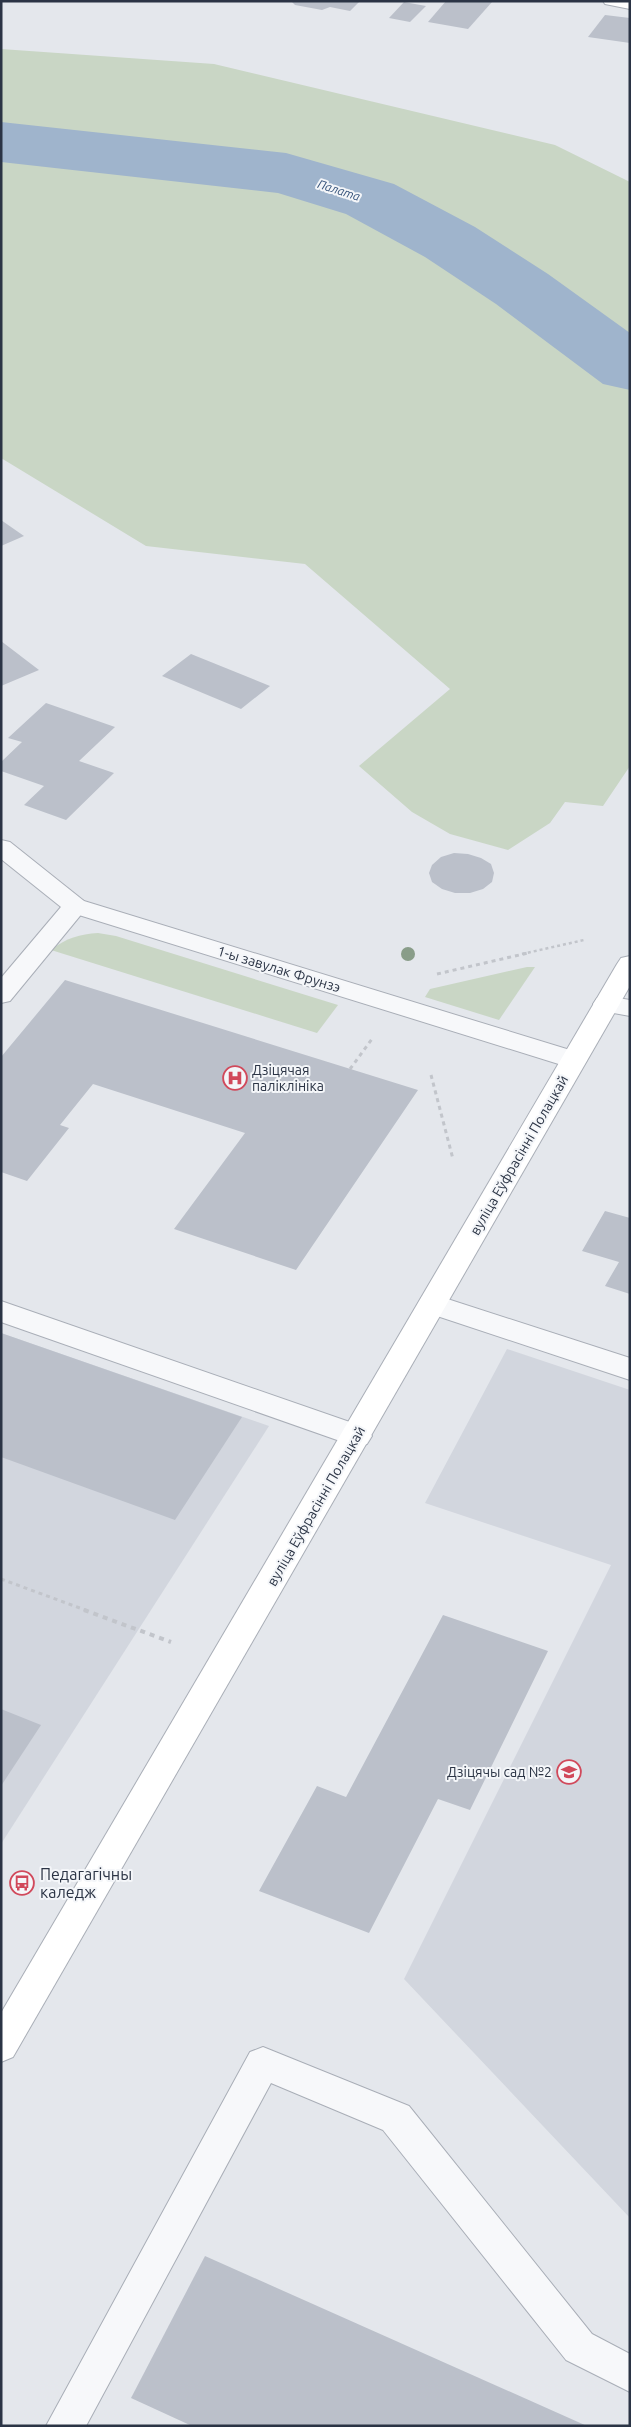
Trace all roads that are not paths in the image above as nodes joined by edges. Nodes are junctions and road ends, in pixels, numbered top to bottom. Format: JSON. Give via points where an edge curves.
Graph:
{"nodes":[{"id":1,"x":611,"y":1,"type":"edge"},
{"id":2,"x":630,"y":4,"type":"edge"},
{"id":3,"x":1,"y":847,"type":"edge"},
{"id":4,"x":75,"y":906,"type":"junction"},
{"id":5,"x":630,"y":964,"type":"edge"},
{"id":6,"x":1,"y":995,"type":"edge"},
{"id":7,"x":618,"y":1006,"type":"edge"},
{"id":8,"x":574,"y":1060,"type":"junction"},
{"id":9,"x":432,"y":1304,"type":"junction"},
{"id":10,"x":1,"y":1311,"type":"edge"},
{"id":11,"x":630,"y":1368,"type":"edge"},
{"id":12,"x":357,"y":1436,"type":"junction"},
{"id":13,"x":5,"y":2033,"type":"edge"},
{"id":14,"x":630,"y":2374,"type":"edge"},
{"id":15,"x":65,"y":2426,"type":"edge"}],
"edges":[{"from":1,"to":2,"type":"main road"},
{"from":3,"to":4,"type":"street","name":"1-ы завулак Фрунзэ"},
{"from":4,"to":6,"type":"street"},
{"from":4,"to":8,"type":"street","name":"1-ы завулак Фрунзэ"},
{"from":5,"to":7,"type":"main road","name":"вуліца Еўфрасінні Полацкай"},
{"from":7,"to":8,"type":"main road","name":"вуліца Еўфрасінні Полацкай"},
{"from":8,"to":9,"type":"main road","name":"вуліца Еўфрасінні Полацкай"},
{"from":9,"to":11,"type":"street"},
{"from":9,"to":12,"type":"main road","name":"вуліца Еўфрасінні Полацкай"},
{"from":10,"to":12,"type":"street"},
{"from":12,"to":13,"type":"main road","name":"вуліца Еўфрасінні Полацкай"},
{"from":14,"to":15,"type":"street","via":[[579,2347],[396,2118],[263,2063]]}]}
